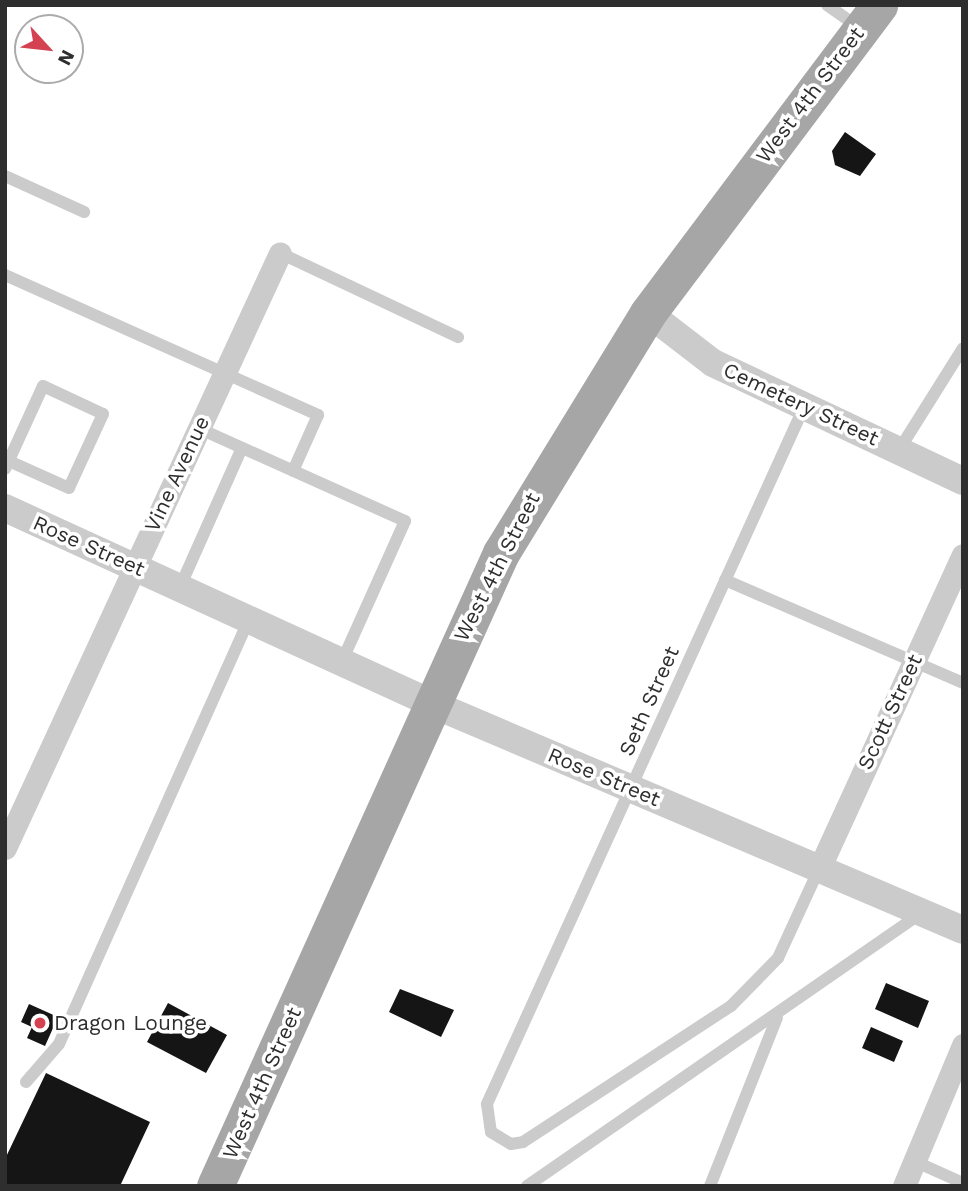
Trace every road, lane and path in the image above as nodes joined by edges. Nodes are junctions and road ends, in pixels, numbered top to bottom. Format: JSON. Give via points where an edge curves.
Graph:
{"nodes":[{"id":1,"x":827,"y":5,"type":"edge"},
{"id":2,"x":869,"y":17,"type":"edge"},
{"id":3,"x":5,"y":176,"type":"edge"},
{"id":4,"x":84,"y":212,"type":"dead end"},
{"id":5,"x":279,"y":253,"type":"joint"},
{"id":6,"x":5,"y":275,"type":"edge"},
{"id":7,"x":649,"y":313,"type":"junction"},
{"id":8,"x":458,"y":337,"type":"dead end"},
{"id":9,"x":963,"y":348,"type":"edge"},
{"id":10,"x":224,"y":372,"type":"junction"},
{"id":11,"x":804,"y":407,"type":"junction"},
{"id":12,"x":198,"y":428,"type":"junction"},
{"id":13,"x":242,"y":448,"type":"junction"},
{"id":14,"x":899,"y":450,"type":"junction"},
{"id":15,"x":7,"y":465,"type":"edge"},
{"id":16,"x":293,"y":471,"type":"junction"},
{"id":17,"x":963,"y":481,"type":"edge"},
{"id":18,"x":5,"y":508,"type":"edge"},
{"id":19,"x":963,"y":555,"type":"edge"},
{"id":20,"x":134,"y":566,"type":"junction"},
{"id":21,"x":725,"y":580,"type":"junction"},
{"id":22,"x":180,"y":587,"type":"junction"},
{"id":23,"x":249,"y":619,"type":"junction"},
{"id":24,"x":342,"y":661,"type":"junction"},
{"id":25,"x":914,"y":661,"type":"junction"},
{"id":26,"x":963,"y":683,"type":"edge"},
{"id":27,"x":430,"y":703,"type":"junction"},
{"id":28,"x":630,"y":788,"type":"junction"},
{"id":29,"x":5,"y":848,"type":"edge"},
{"id":30,"x":819,"y":869,"type":"junction"},
{"id":31,"x":922,"y":912,"type":"junction"},
{"id":32,"x":963,"y":930,"type":"edge"},
{"id":33,"x":777,"y":1018,"type":"junction"},
{"id":34,"x":963,"y":1045,"type":"edge"},
{"id":35,"x":26,"y":1082,"type":"dead end"},
{"id":36,"x":914,"y":1161,"type":"junction"},
{"id":37,"x":963,"y":1183,"type":"edge"},
{"id":38,"x":215,"y":1186,"type":"edge"},
{"id":39,"x":527,"y":1186,"type":"edge"},
{"id":40,"x":710,"y":1186,"type":"edge"},
{"id":41,"x":904,"y":1186,"type":"edge"}],
"edges":[{"from":1,"to":2,"type":"lane"},
{"from":2,"to":7,"type":"main road","name":"West 4th Street"},
{"from":3,"to":4,"type":"lane"},
{"from":5,"to":8,"type":"lane"},
{"from":5,"to":10,"type":"street","name":"Vine Avenue"},
{"from":6,"to":10,"type":"lane"},
{"from":7,"to":11,"type":"street","name":"Cemetery Street","via":[[713,363]]},
{"from":7,"to":27,"type":"main road","name":"West 4th Street","via":[[501,553]]},
{"from":9,"to":14,"type":"lane"},
{"from":10,"to":12,"type":"street","name":"Vine Avenue"},
{"from":10,"to":16,"type":"lane","via":[[318,415]]},
{"from":11,"to":14,"type":"street","name":"Cemetery Street"},
{"from":11,"to":21,"type":"lane","name":"Seth Street"},
{"from":12,"to":13,"type":"lane"},
{"from":12,"to":20,"type":"street","name":"Vine Avenue"},
{"from":13,"to":16,"type":"lane"},
{"from":13,"to":22,"type":"lane"},
{"from":14,"to":17,"type":"street","name":"Cemetery Street"},
{"from":15,"to":15,"type":"lane","via":[[43,386],[103,414],[69,488]]},
{"from":16,"to":24,"type":"lane","via":[[405,521]]},
{"from":18,"to":20,"type":"street","name":"Rose Street"},
{"from":19,"to":25,"type":"street","name":"Scott Street"},
{"from":20,"to":22,"type":"street","name":"Rose Street"},
{"from":20,"to":29,"type":"street","name":"Vine Avenue"},
{"from":21,"to":25,"type":"lane"},
{"from":21,"to":28,"type":"lane","name":"Seth Street"},
{"from":22,"to":23,"type":"street","name":"Rose Street"},
{"from":23,"to":24,"type":"street","name":"Rose Street"},
{"from":23,"to":35,"type":"lane","via":[[65,1033],[42,1071]]},
{"from":24,"to":27,"type":"street","name":"Rose Street"},
{"from":25,"to":26,"type":"lane"},
{"from":25,"to":30,"type":"street","name":"Scott Street"},
{"from":27,"to":28,"type":"street","name":"Rose Street"},
{"from":27,"to":38,"type":"main road","name":"West 4th Street"},
{"from":28,"to":30,"type":"street","name":"Rose Street"},
{"from":28,"to":30,"type":"lane","name":"Seth Street","via":[[486,1104],[491,1132],[511,1144],[523,1142],[760,982],[778,958]]},
{"from":30,"to":31,"type":"street","name":"Rose Street"},
{"from":31,"to":32,"type":"street","name":"Rose Street"},
{"from":31,"to":33,"type":"lane"},
{"from":33,"to":39,"type":"lane"},
{"from":33,"to":40,"type":"lane"},
{"from":34,"to":36,"type":"street"},
{"from":36,"to":37,"type":"lane"},
{"from":36,"to":41,"type":"street"}]}
